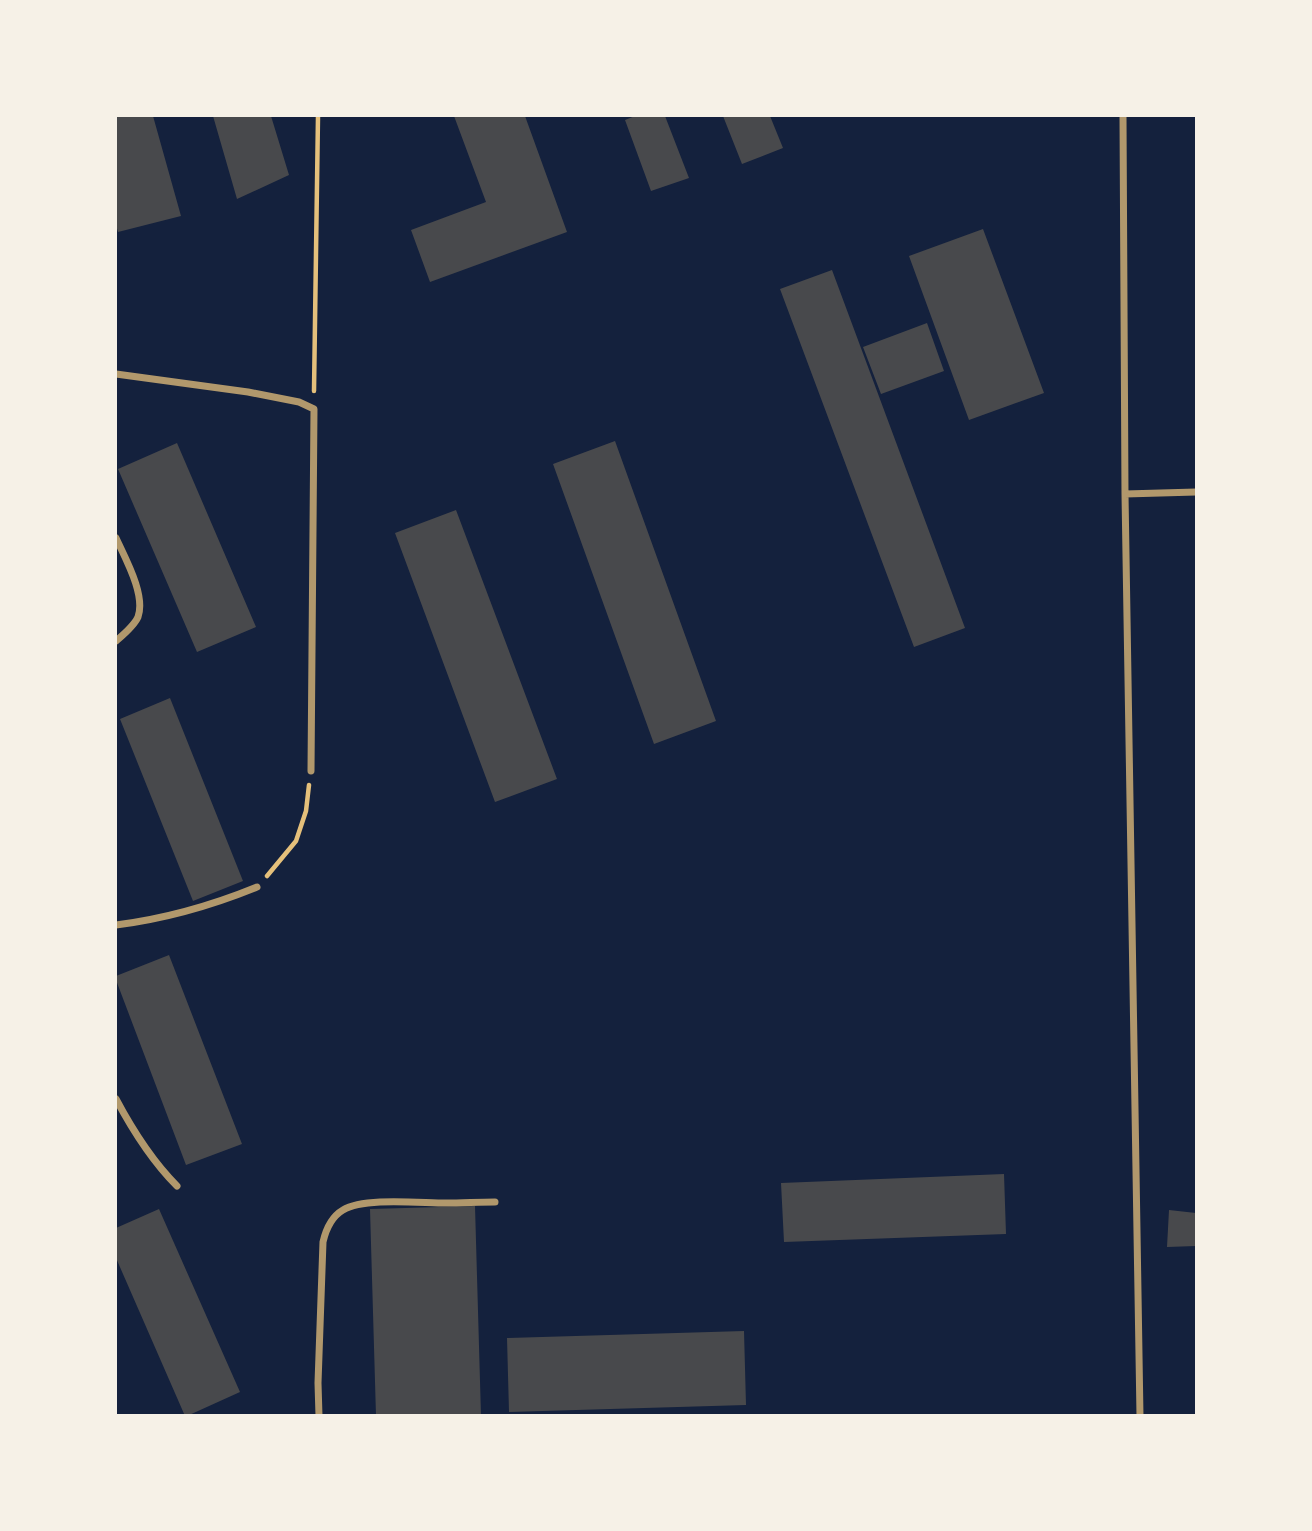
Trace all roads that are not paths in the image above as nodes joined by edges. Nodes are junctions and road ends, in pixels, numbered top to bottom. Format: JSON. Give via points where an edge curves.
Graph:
{"nodes":[{"id":1,"x":1123,"y":116,"type":"edge"},
{"id":2,"x":116,"y":374,"type":"edge"},
{"id":3,"x":1196,"y":492,"type":"edge"},
{"id":4,"x":1125,"y":494,"type":"junction"},
{"id":5,"x":116,"y":538,"type":"edge"},
{"id":6,"x":116,"y":642,"type":"edge"},
{"id":7,"x":311,"y":771,"type":"road end"},
{"id":8,"x":257,"y":887,"type":"road end"},
{"id":9,"x":116,"y":925,"type":"edge"},
{"id":10,"x":116,"y":1099,"type":"edge"},
{"id":11,"x":177,"y":1186,"type":"dead end"},
{"id":12,"x":495,"y":1202,"type":"dead end"},
{"id":13,"x":319,"y":1416,"type":"edge"},
{"id":14,"x":1140,"y":1416,"type":"edge"}],
"edges":[{"from":1,"to":4,"type":"street"},
{"from":2,"to":7,"type":"street","via":[[248,392],[314,409]]},
{"from":3,"to":4,"type":"street"},
{"from":4,"to":14,"type":"street"},
{"from":5,"to":6,"type":"street","via":[[139,591],[138,617]]},
{"from":8,"to":9,"type":"street","via":[[220,901]]},
{"from":10,"to":11,"type":"street","via":[[132,1130]]},
{"from":12,"to":13,"type":"street","via":[[356,1205],[333,1219],[323,1242]]}]}
